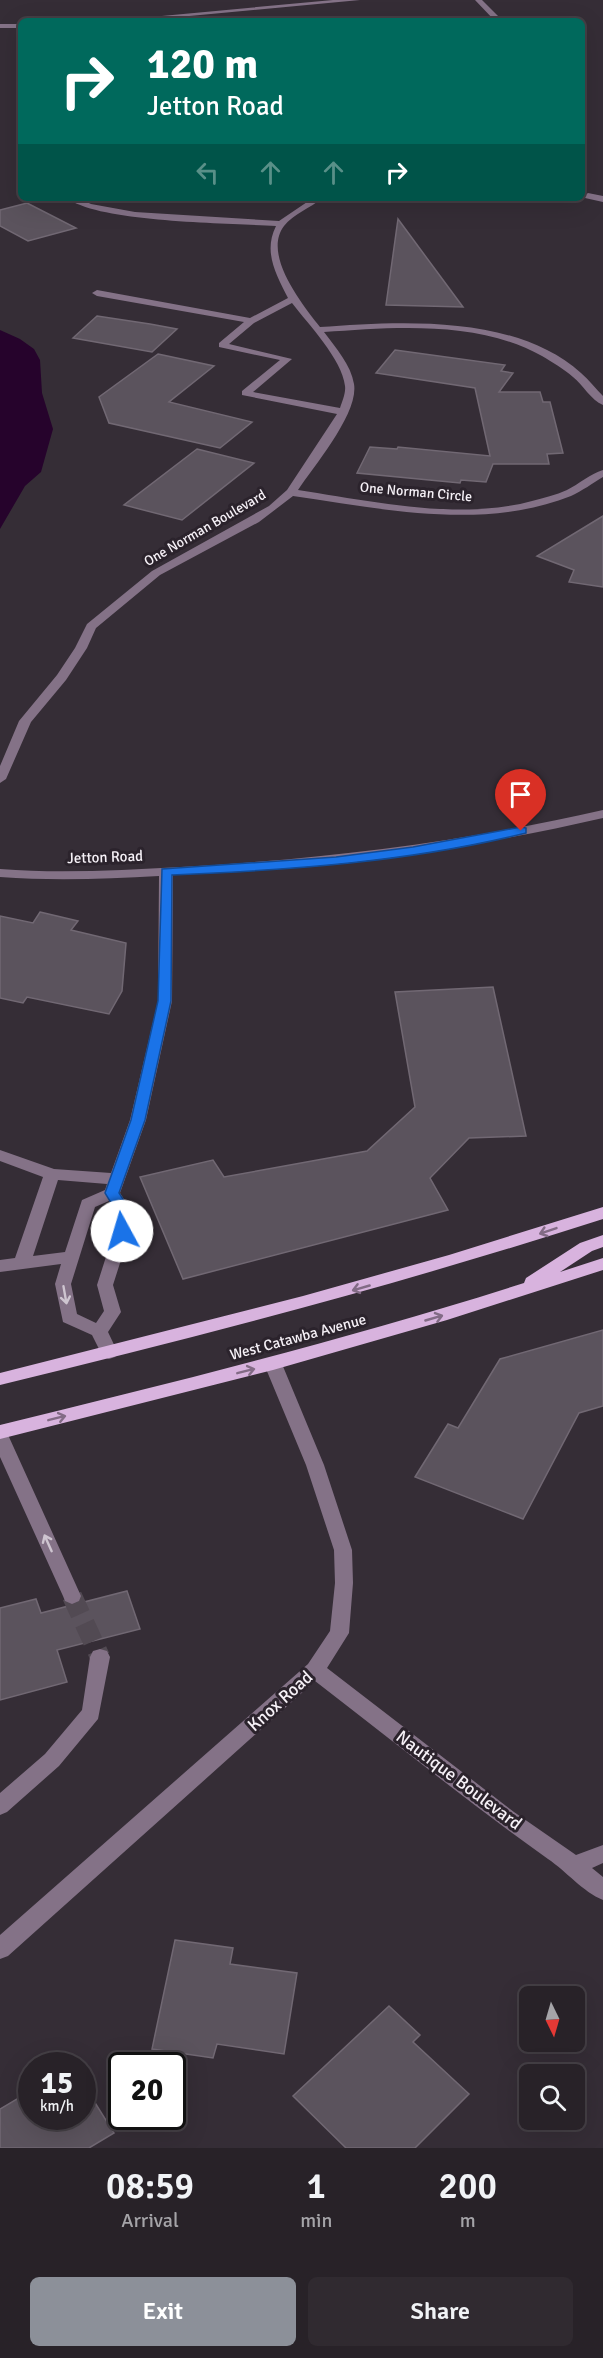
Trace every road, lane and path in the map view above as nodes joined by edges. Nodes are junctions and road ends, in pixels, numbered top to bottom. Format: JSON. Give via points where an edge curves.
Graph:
{"nodes":[{"id":1,"x":357,"y":0,"type":"edge"},
{"id":2,"x":478,"y":0,"type":"edge"},
{"id":3,"x":147,"y":18,"type":"edge"},
{"id":4,"x":496,"y":18,"type":"edge"},
{"id":5,"x":0,"y":26,"type":"edge"},
{"id":6,"x":18,"y":26,"type":"edge"},
{"id":7,"x":588,"y":196,"type":"dead end"},
{"id":8,"x":603,"y":198,"type":"edge"},
{"id":9,"x":78,"y":201,"type":"edge"},
{"id":10,"x":314,"y":201,"type":"edge"},
{"id":11,"x":281,"y":224,"type":"junction"},
{"id":12,"x":97,"y":293,"type":"dead end"},
{"id":13,"x":293,"y":299,"type":"junction"},
{"id":14,"x":251,"y":321,"type":"junction"},
{"id":15,"x":318,"y":330,"type":"junction"},
{"id":16,"x":603,"y":402,"type":"edge"},
{"id":17,"x":343,"y":412,"type":"junction"},
{"id":18,"x":603,"y":474,"type":"edge"},
{"id":19,"x":291,"y":492,"type":"junction"},
{"id":20,"x":5,"y":758,"type":"edge"},
{"id":21,"x":0,"y":779,"type":"edge"},
{"id":22,"x":603,"y":814,"type":"edge"},
{"id":23,"x":166,"y":872,"type":"junction"},
{"id":24,"x":0,"y":873,"type":"edge"},
{"id":25,"x":0,"y":1155,"type":"edge"},
{"id":26,"x":52,"y":1174,"type":"junction"},
{"id":27,"x":114,"y":1186,"type":"junction"},
{"id":28,"x":603,"y":1213,"type":"edge"},
{"id":29,"x":603,"y":1240,"type":"edge"},
{"id":30,"x":71,"y":1257,"type":"junction"},
{"id":31,"x":22,"y":1263,"type":"junction"},
{"id":32,"x":603,"y":1264,"type":"edge"},
{"id":33,"x":0,"y":1266,"type":"edge"},
{"id":34,"x":514,"y":1294,"type":"junction"},
{"id":35,"x":99,"y":1331,"type":"junction"},
{"id":36,"x":109,"y":1353,"type":"junction"},
{"id":37,"x":273,"y":1364,"type":"junction"},
{"id":38,"x":0,"y":1379,"type":"edge"},
{"id":39,"x":0,"y":1434,"type":"edge"},
{"id":40,"x":72,"y":1596,"type":"tunnel mouth"},
{"id":41,"x":100,"y":1658,"type":"tunnel mouth"},
{"id":42,"x":315,"y":1670,"type":"junction"},
{"id":43,"x":0,"y":1806,"type":"edge"},
{"id":44,"x":603,"y":1854,"type":"edge"},
{"id":45,"x":574,"y":1865,"type":"junction"},
{"id":46,"x":603,"y":1890,"type":"edge"},
{"id":47,"x":0,"y":1949,"type":"edge"}],
"edges":[{"from":1,"to":3,"type":"street"},
{"from":2,"to":4,"type":"street"},
{"from":5,"to":6,"type":"street"},
{"from":7,"to":8,"type":"street"},
{"from":9,"to":11,"type":"street","via":[[135,214]]},
{"from":10,"to":11,"type":"street"},
{"from":11,"to":13,"type":"street","name":"One Norman Boulevard","via":[[274,236],[273,255]]},
{"from":12,"to":14,"type":"street"},
{"from":13,"to":14,"type":"street"},
{"from":13,"to":15,"type":"street","name":"One Norman Boulevard"},
{"from":14,"to":17,"type":"street","via":[[222,345],[286,359],[245,393]]},
{"from":15,"to":16,"type":"street","via":[[397,325],[444,327],[503,338],[548,354],[583,380]]},
{"from":15,"to":17,"type":"street","name":"One Norman Boulevard","via":[[348,378],[350,386]]},
{"from":17,"to":19,"type":"street","name":"One Norman Boulevard"},
{"from":18,"to":19,"type":"street","name":"One Norman Circle","via":[[544,502],[480,513]]},
{"from":19,"to":20,"type":"street","name":"One Norman Boulevard","via":[[255,520],[156,573],[91,626],[81,648],[25,721]]},
{"from":20,"to":21,"type":"street","name":"One Norman Boulevard"},
{"from":22,"to":23,"type":"street","name":"Jetton Road","via":[[413,850],[270,866]]},
{"from":23,"to":24,"type":"street","name":"Jetton Road"},
{"from":23,"to":27,"type":"street","via":[[165,1001],[138,1120]]},
{"from":25,"to":26,"type":"street"},
{"from":26,"to":27,"type":"street"},
{"from":26,"to":31,"type":"street"},
{"from":27,"to":30,"type":"street","via":[[88,1204]]},
{"from":27,"to":35,"type":"street","via":[[127,1216],[105,1285],[113,1312]]},
{"from":28,"to":36,"type":"main road","name":"West Catawba Avenue","one_way":true,"via":[[494,1250],[345,1293]]},
{"from":29,"to":34,"type":"main road"},
{"from":30,"to":31,"type":"street"},
{"from":30,"to":35,"type":"street","one_way":true,"via":[[63,1284],[69,1318]]},
{"from":31,"to":33,"type":"street"},
{"from":32,"to":34,"type":"main road","name":"West Catawba Avenue"},
{"from":37,"to":34,"type":"main road","name":"West Catawba Avenue","one_way":true},
{"from":35,"to":36,"type":"street"},
{"from":36,"to":38,"type":"main road","name":"West Catawba Avenue"},
{"from":39,"to":37,"type":"main road","name":"West Catawba Avenue","one_way":true},
{"from":37,"to":42,"type":"street","name":"Knox Road","via":[[315,1465],[343,1550],[339,1633]]},
{"from":40,"to":39,"type":"street","one_way":true},
{"from":41,"to":43,"type":"street","via":[[91,1713],[52,1760]]},
{"from":42,"to":45,"type":"street","name":"Nautique Boulevard"},
{"from":42,"to":47,"type":"street","name":"Knox Road"},
{"from":44,"to":45,"type":"street"},
{"from":45,"to":46,"type":"street","name":"Nautique Boulevard"}]}
